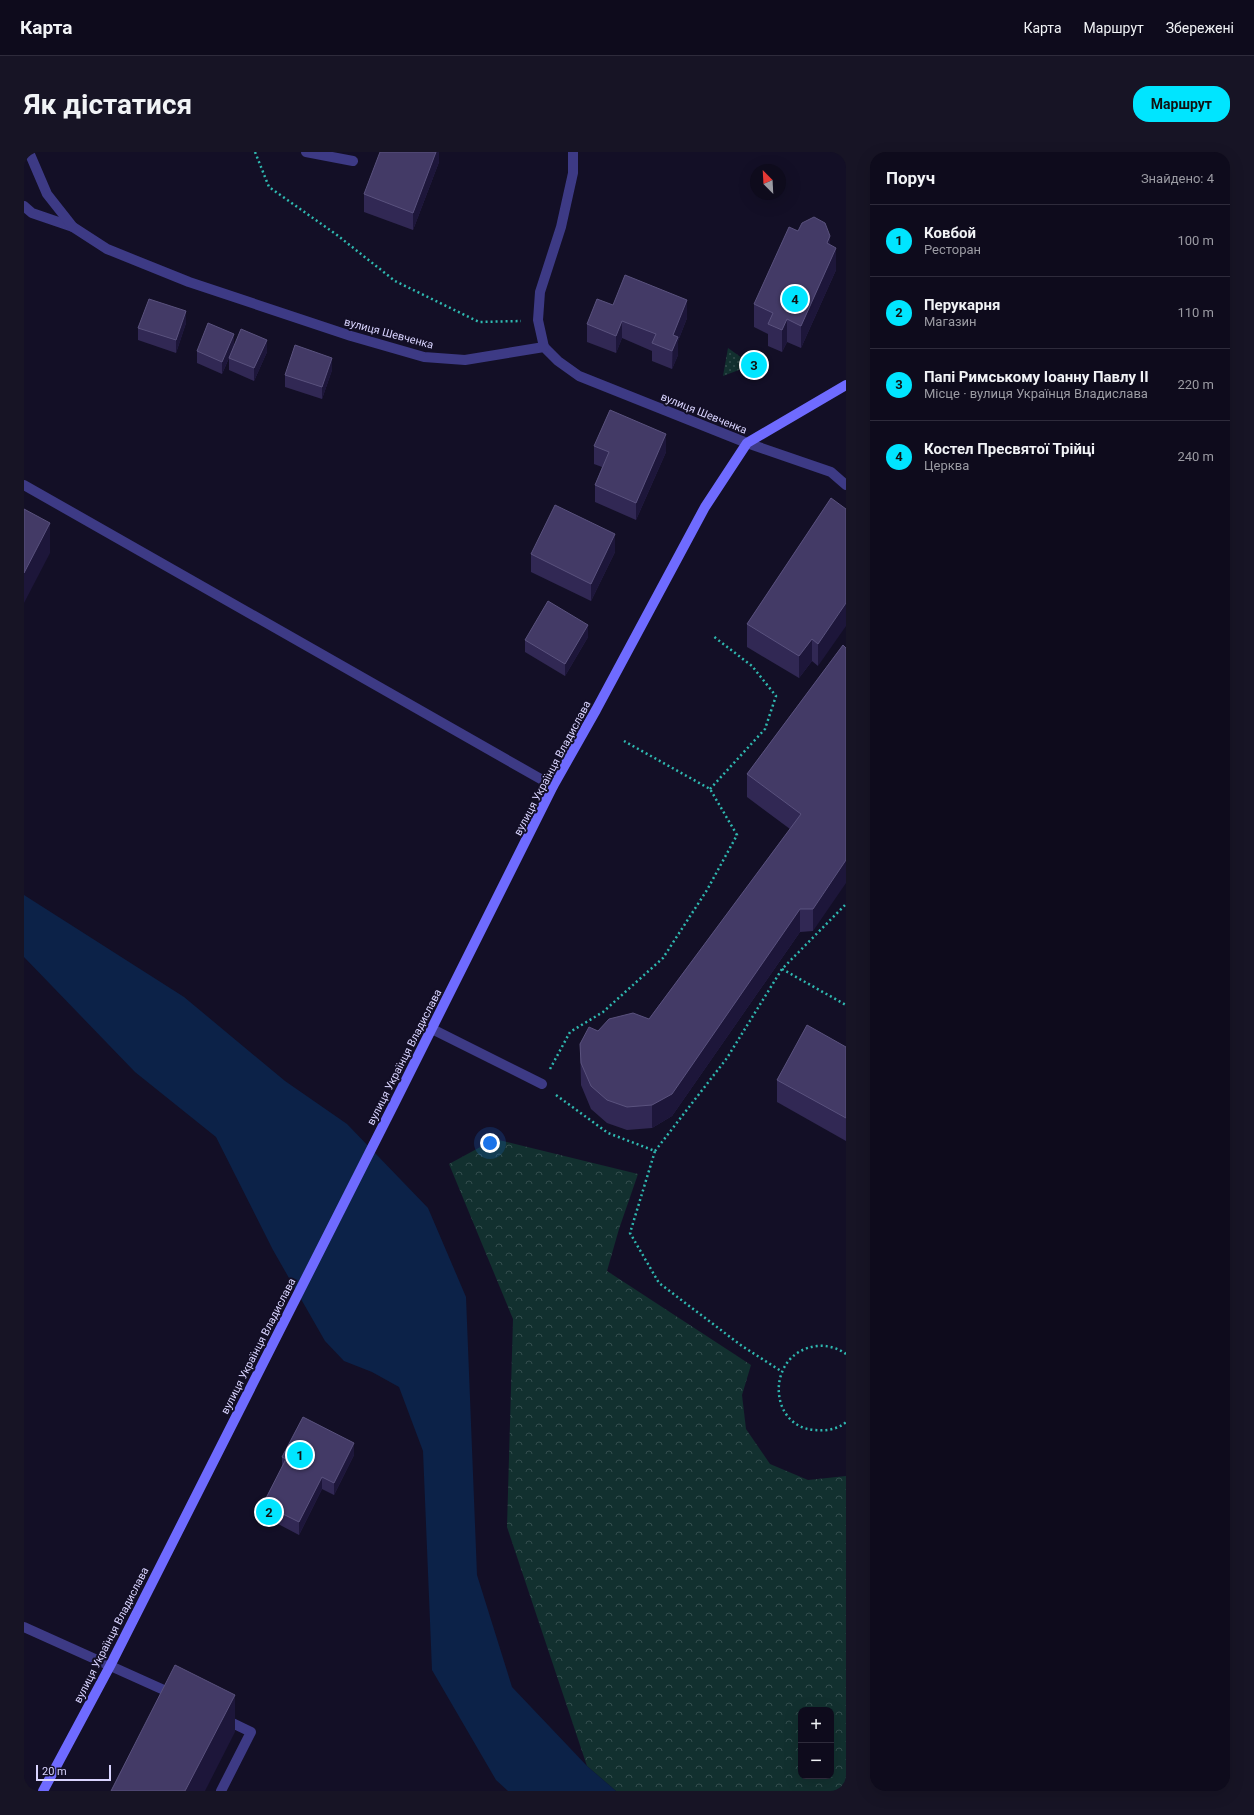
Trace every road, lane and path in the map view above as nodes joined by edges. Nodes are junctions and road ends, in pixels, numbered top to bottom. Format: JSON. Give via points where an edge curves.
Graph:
{"nodes":[{"id":1,"x":29,"y":152,"type":"edge"},
{"id":2,"x":255,"y":152,"type":"edge"},
{"id":3,"x":306,"y":152,"type":"edge"},
{"id":4,"x":573,"y":152,"type":"edge"},
{"id":5,"x":353,"y":161,"type":"dead end"},
{"id":6,"x":24,"y":206,"type":"edge"},
{"id":7,"x":73,"y":227,"type":"junction"},
{"id":8,"x":538,"y":320,"type":"junction"},
{"id":9,"x":544,"y":347,"type":"junction"},
{"id":10,"x":846,"y":385,"type":"edge"},
{"id":11,"x":747,"y":443,"type":"junction"},
{"id":12,"x":24,"y":485,"type":"edge"},
{"id":13,"x":846,"y":485,"type":"edge"},
{"id":14,"x":713,"y":636,"type":"dead end"},
{"id":15,"x":624,"y":741,"type":"dead end"},
{"id":16,"x":553,"y":786,"type":"junction"},
{"id":17,"x":710,"y":789,"type":"junction"},
{"id":18,"x":846,"y":904,"type":"edge"},
{"id":19,"x":782,"y":969,"type":"junction"},
{"id":20,"x":846,"y":1005,"type":"edge"},
{"id":21,"x":432,"y":1030,"type":"junction"},
{"id":22,"x":542,"y":1084,"type":"junction"},
{"id":23,"x":655,"y":1151,"type":"junction"},
{"id":24,"x":846,"y":1354,"type":"edge"},
{"id":25,"x":781,"y":1371,"type":"junction"},
{"id":26,"x":846,"y":1422,"type":"edge"},
{"id":27,"x":24,"y":1627,"type":"edge"},
{"id":28,"x":110,"y":1666,"type":"junction"},
{"id":29,"x":187,"y":1701,"type":"edge"},
{"id":30,"x":216,"y":1715,"type":"edge"},
{"id":31,"x":43,"y":1791,"type":"edge"},
{"id":32,"x":221,"y":1791,"type":"edge"}],
"edges":[{"from":1,"to":7,"type":"street","name":"вулиця Шевченка","via":[[47,194]]},
{"from":2,"to":8,"type":"path","via":[[269,187],[337,235],[395,281],[479,322]]},
{"from":3,"to":5,"type":"street"},
{"from":4,"to":8,"type":"street","via":[[573,172],[561,227],[540,292]]},
{"from":6,"to":7,"type":"street","via":[[32,213]]},
{"from":7,"to":9,"type":"street","name":"вулиця Шевченка","via":[[107,249],[189,282],[351,336],[424,357],[465,360]]},
{"from":8,"to":9,"type":"street"},
{"from":9,"to":11,"type":"street","name":"вулиця Шевченка","via":[[578,376]]},
{"from":10,"to":11,"type":"main road","name":"вулиця Українця Владислава"},
{"from":11,"to":13,"type":"street","name":"вулиця Шевченка","via":[[831,472]]},
{"from":11,"to":16,"type":"main road","name":"вулиця Українця Владислава","via":[[705,507]]},
{"from":12,"to":16,"type":"street"},
{"from":14,"to":17,"type":"path","via":[[752,666],[776,696],[765,729]]},
{"from":15,"to":17,"type":"path"},
{"from":16,"to":21,"type":"main road","name":"вулиця Українця Владислава"},
{"from":17,"to":22,"type":"path","via":[[737,836],[707,890],[663,958],[603,1012],[570,1032]]},
{"from":18,"to":19,"type":"path"},
{"from":19,"to":20,"type":"path"},
{"from":19,"to":23,"type":"path","via":[[727,1058]]},
{"from":21,"to":22,"type":"street"},
{"from":21,"to":28,"type":"main road","name":"вулиця Українця Владислава"},
{"from":22,"to":23,"type":"path","via":[[608,1133]]},
{"from":23,"to":25,"type":"path","via":[[630,1233],[659,1283],[742,1346]]},
{"from":24,"to":25,"type":"path","via":[[825,1346],[807,1348],[792,1357]]},
{"from":25,"to":26,"type":"path","via":[[778,1389],[782,1406],[792,1421],[808,1429],[826,1431]]},
{"from":27,"to":28,"type":"street"},
{"from":28,"to":29,"type":"street"},
{"from":28,"to":31,"type":"main road","name":"вулиця Українця Владислава"},
{"from":30,"to":32,"type":"street","via":[[251,1732]]}]}
